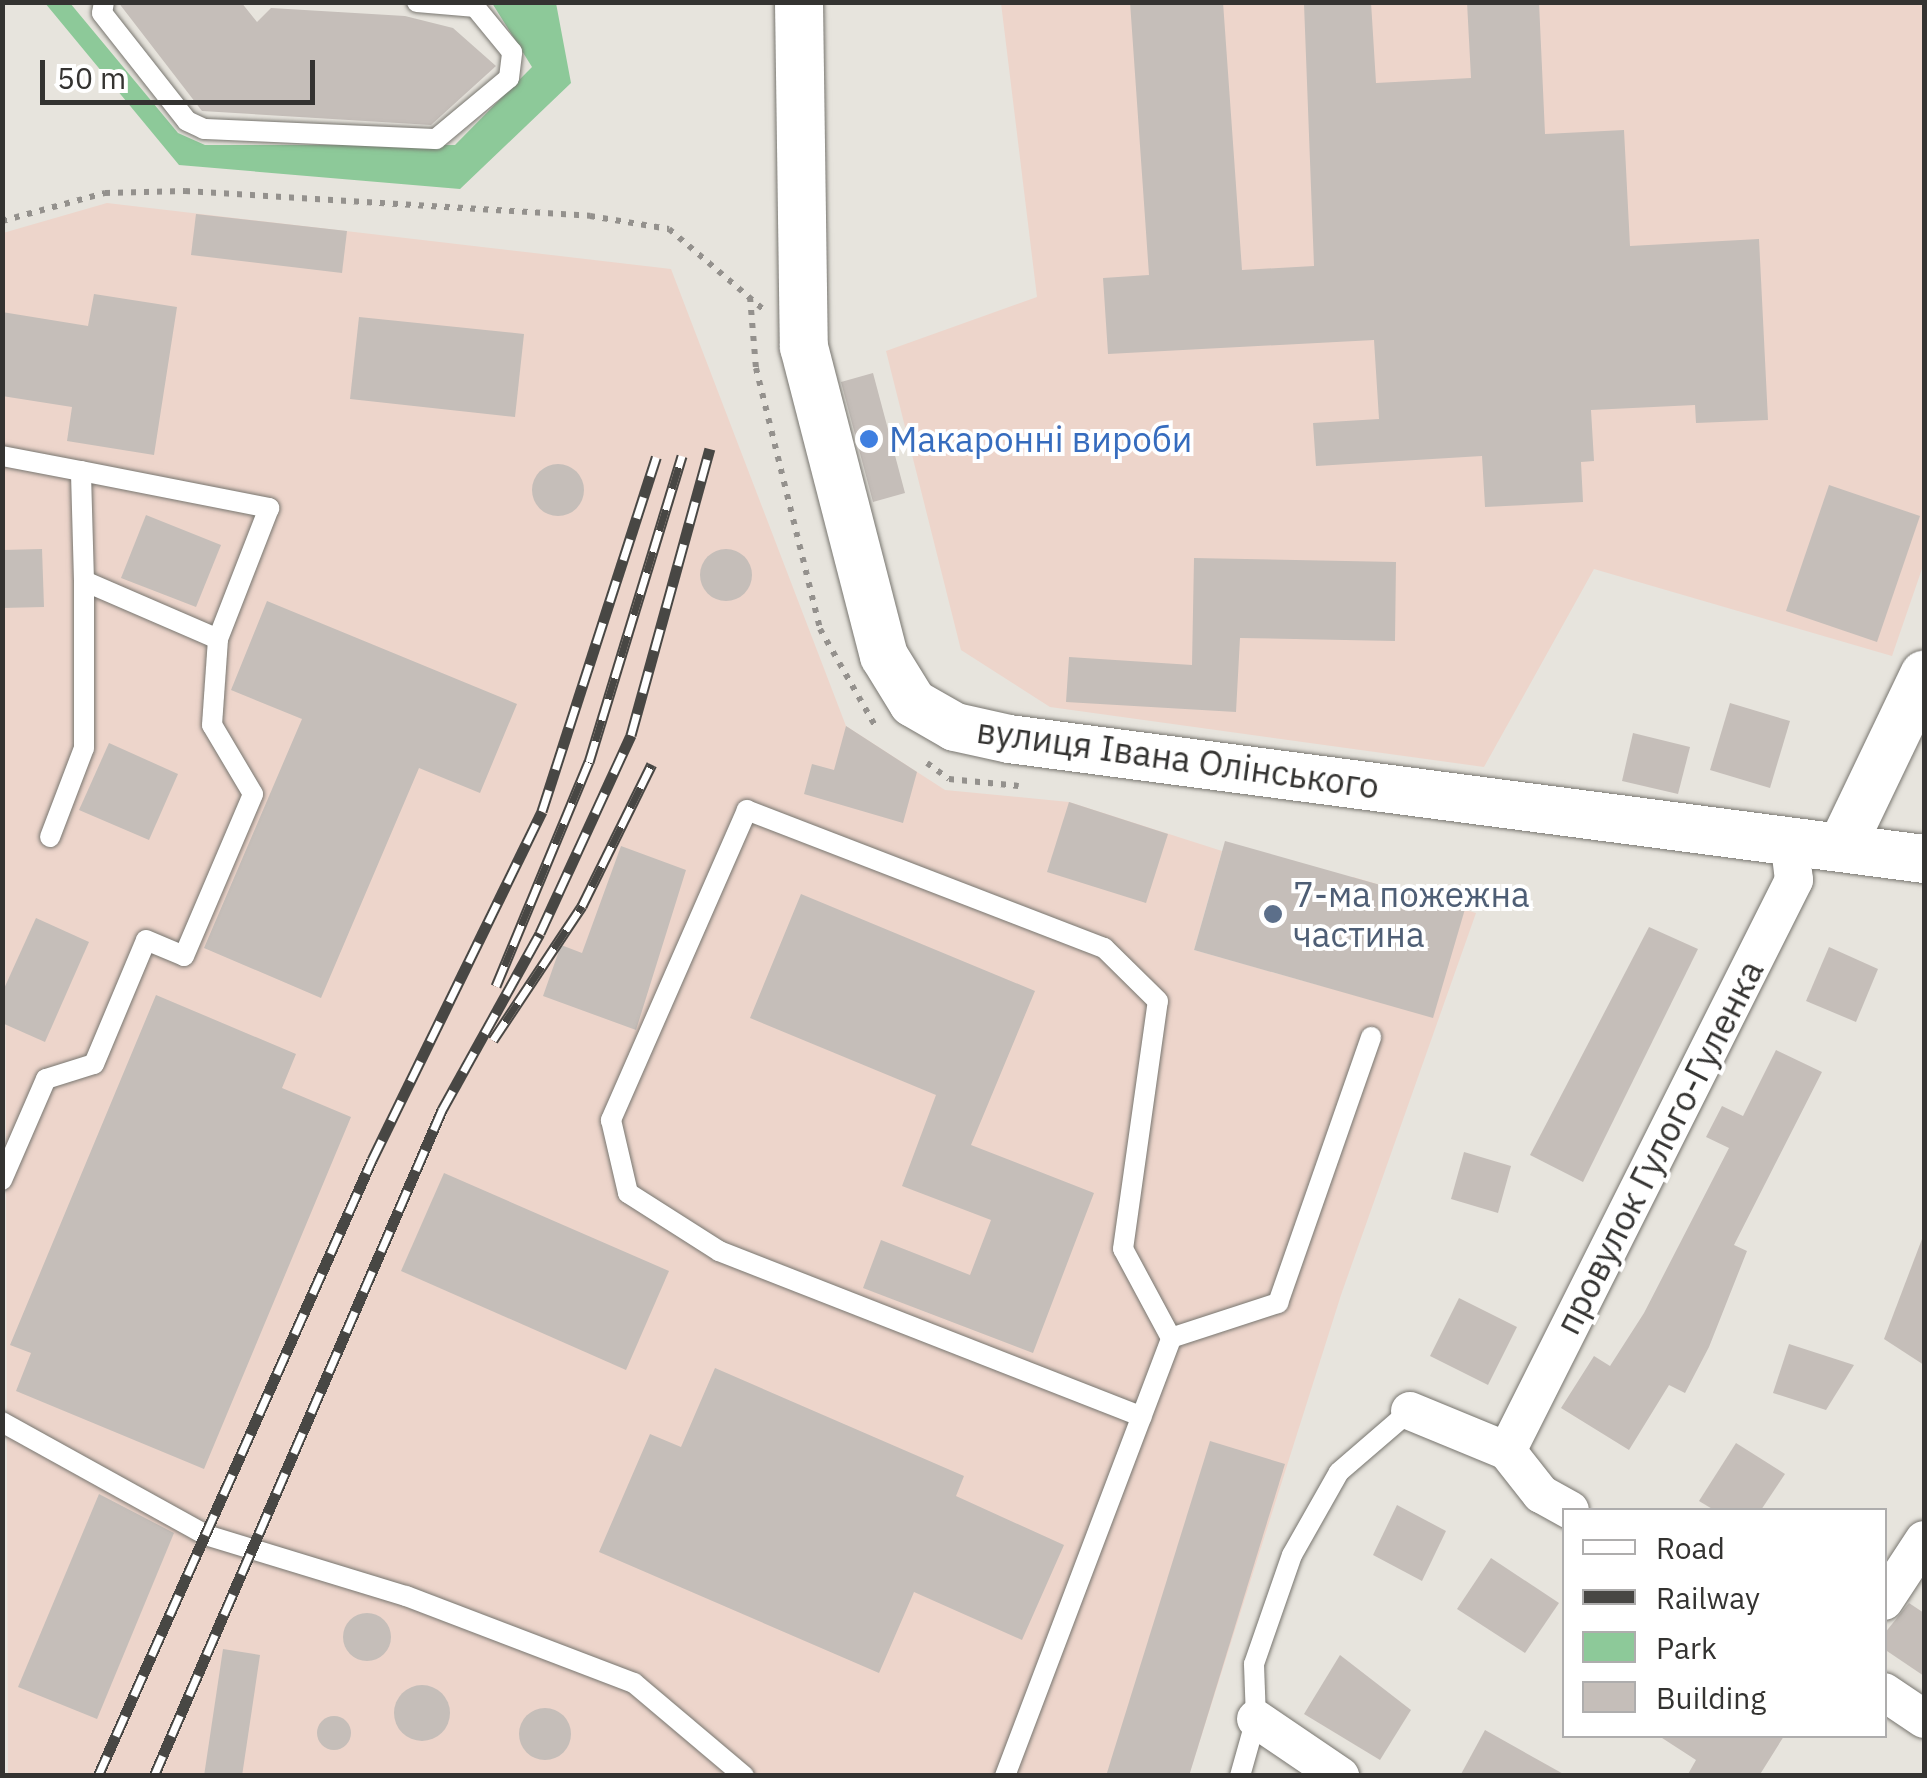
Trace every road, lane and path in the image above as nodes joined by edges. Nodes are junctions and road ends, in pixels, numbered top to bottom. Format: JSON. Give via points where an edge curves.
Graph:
{"nodes":[{"id":1,"x":104,"y":2,"type":"edge"},
{"id":2,"x":417,"y":2,"type":"edge"},
{"id":3,"x":799,"y":2,"type":"edge"},
{"id":4,"x":473,"y":5,"type":"edge"},
{"id":5,"x":2,"y":221,"type":"edge"},
{"id":6,"x":804,"y":347,"type":"junction"},
{"id":7,"x":2,"y":456,"type":"edge"},
{"id":8,"x":81,"y":471,"type":"junction"},
{"id":9,"x":84,"y":581,"type":"junction"},
{"id":10,"x":218,"y":639,"type":"junction"},
{"id":11,"x":1924,"y":675,"type":"edge"},
{"id":12,"x":50,"y":837,"type":"dead end"},
{"id":13,"x":1788,"y":839,"type":"junction"},
{"id":14,"x":1842,"y":846,"type":"junction"},
{"id":15,"x":1924,"y":859,"type":"edge"},
{"id":16,"x":1370,"y":1036,"type":"dead end"},
{"id":17,"x":2,"y":1180,"type":"edge"},
{"id":18,"x":1172,"y":1338,"type":"junction"},
{"id":19,"x":1410,"y":1411,"type":"joint"},
{"id":20,"x":1142,"y":1416,"type":"junction"},
{"id":21,"x":2,"y":1422,"type":"edge"},
{"id":22,"x":1507,"y":1450,"type":"junction"},
{"id":23,"x":1566,"y":1508,"type":"edge"},
{"id":24,"x":1924,"y":1540,"type":"edge"},
{"id":25,"x":1887,"y":1596,"type":"edge"},
{"id":26,"x":1887,"y":1694,"type":"edge"},
{"id":27,"x":1256,"y":1719,"type":"junction"},
{"id":28,"x":1924,"y":1719,"type":"edge"},
{"id":29,"x":744,"y":1776,"type":"edge"},
{"id":30,"x":1006,"y":1776,"type":"edge"},
{"id":31,"x":1240,"y":1776,"type":"edge"},
{"id":32,"x":1340,"y":1776,"type":"edge"}],
"edges":[{"from":1,"to":4,"type":"lane","via":[[102,13],[174,106],[204,129],[436,138],[509,78],[512,52]]},
{"from":2,"to":4,"type":"lane"},
{"from":3,"to":6,"type":"street","name":"вулиця Івана Олінського"},
{"from":5,"to":6,"type":"path","via":[[105,193],[185,191],[669,228]]},
{"from":6,"to":13,"type":"street","name":"вулиця Івана Олінського","via":[[884,656],[913,703],[955,727]]},
{"from":7,"to":8,"type":"lane"},
{"from":8,"to":9,"type":"lane"},
{"from":8,"to":10,"type":"lane","via":[[269,508]]},
{"from":9,"to":10,"type":"lane"},
{"from":9,"to":12,"type":"lane","via":[[84,748]]},
{"from":10,"to":17,"type":"lane","via":[[212,725],[254,794],[184,956],[146,940],[94,1064],[46,1079]]},
{"from":11,"to":14,"type":"street"},
{"from":13,"to":14,"type":"street","name":"вулиця Івана Олінського"},
{"from":13,"to":22,"type":"street","name":"провулок Гулого-Гуленка","via":[[1794,880]]},
{"from":14,"to":15,"type":"street","name":"вулиця Івана Олінського"},
{"from":16,"to":18,"type":"lane","via":[[1278,1303]]},
{"from":18,"to":20,"type":"lane"},
{"from":18,"to":20,"type":"lane","via":[[1123,1249],[1158,1001],[1104,948],[746,810],[611,1120],[628,1193],[719,1252]]},
{"from":19,"to":22,"type":"street"},
{"from":19,"to":27,"type":"lane","via":[[1340,1472],[1292,1555],[1254,1664]]},
{"from":20,"to":30,"type":"lane"},
{"from":21,"to":29,"type":"lane","via":[[206,1535],[406,1596],[634,1683]]},
{"from":22,"to":23,"type":"street","via":[[1541,1494]]},
{"from":24,"to":25,"type":"street"},
{"from":26,"to":28,"type":"street"},
{"from":27,"to":31,"type":"lane"},
{"from":27,"to":32,"type":"street"}]}
